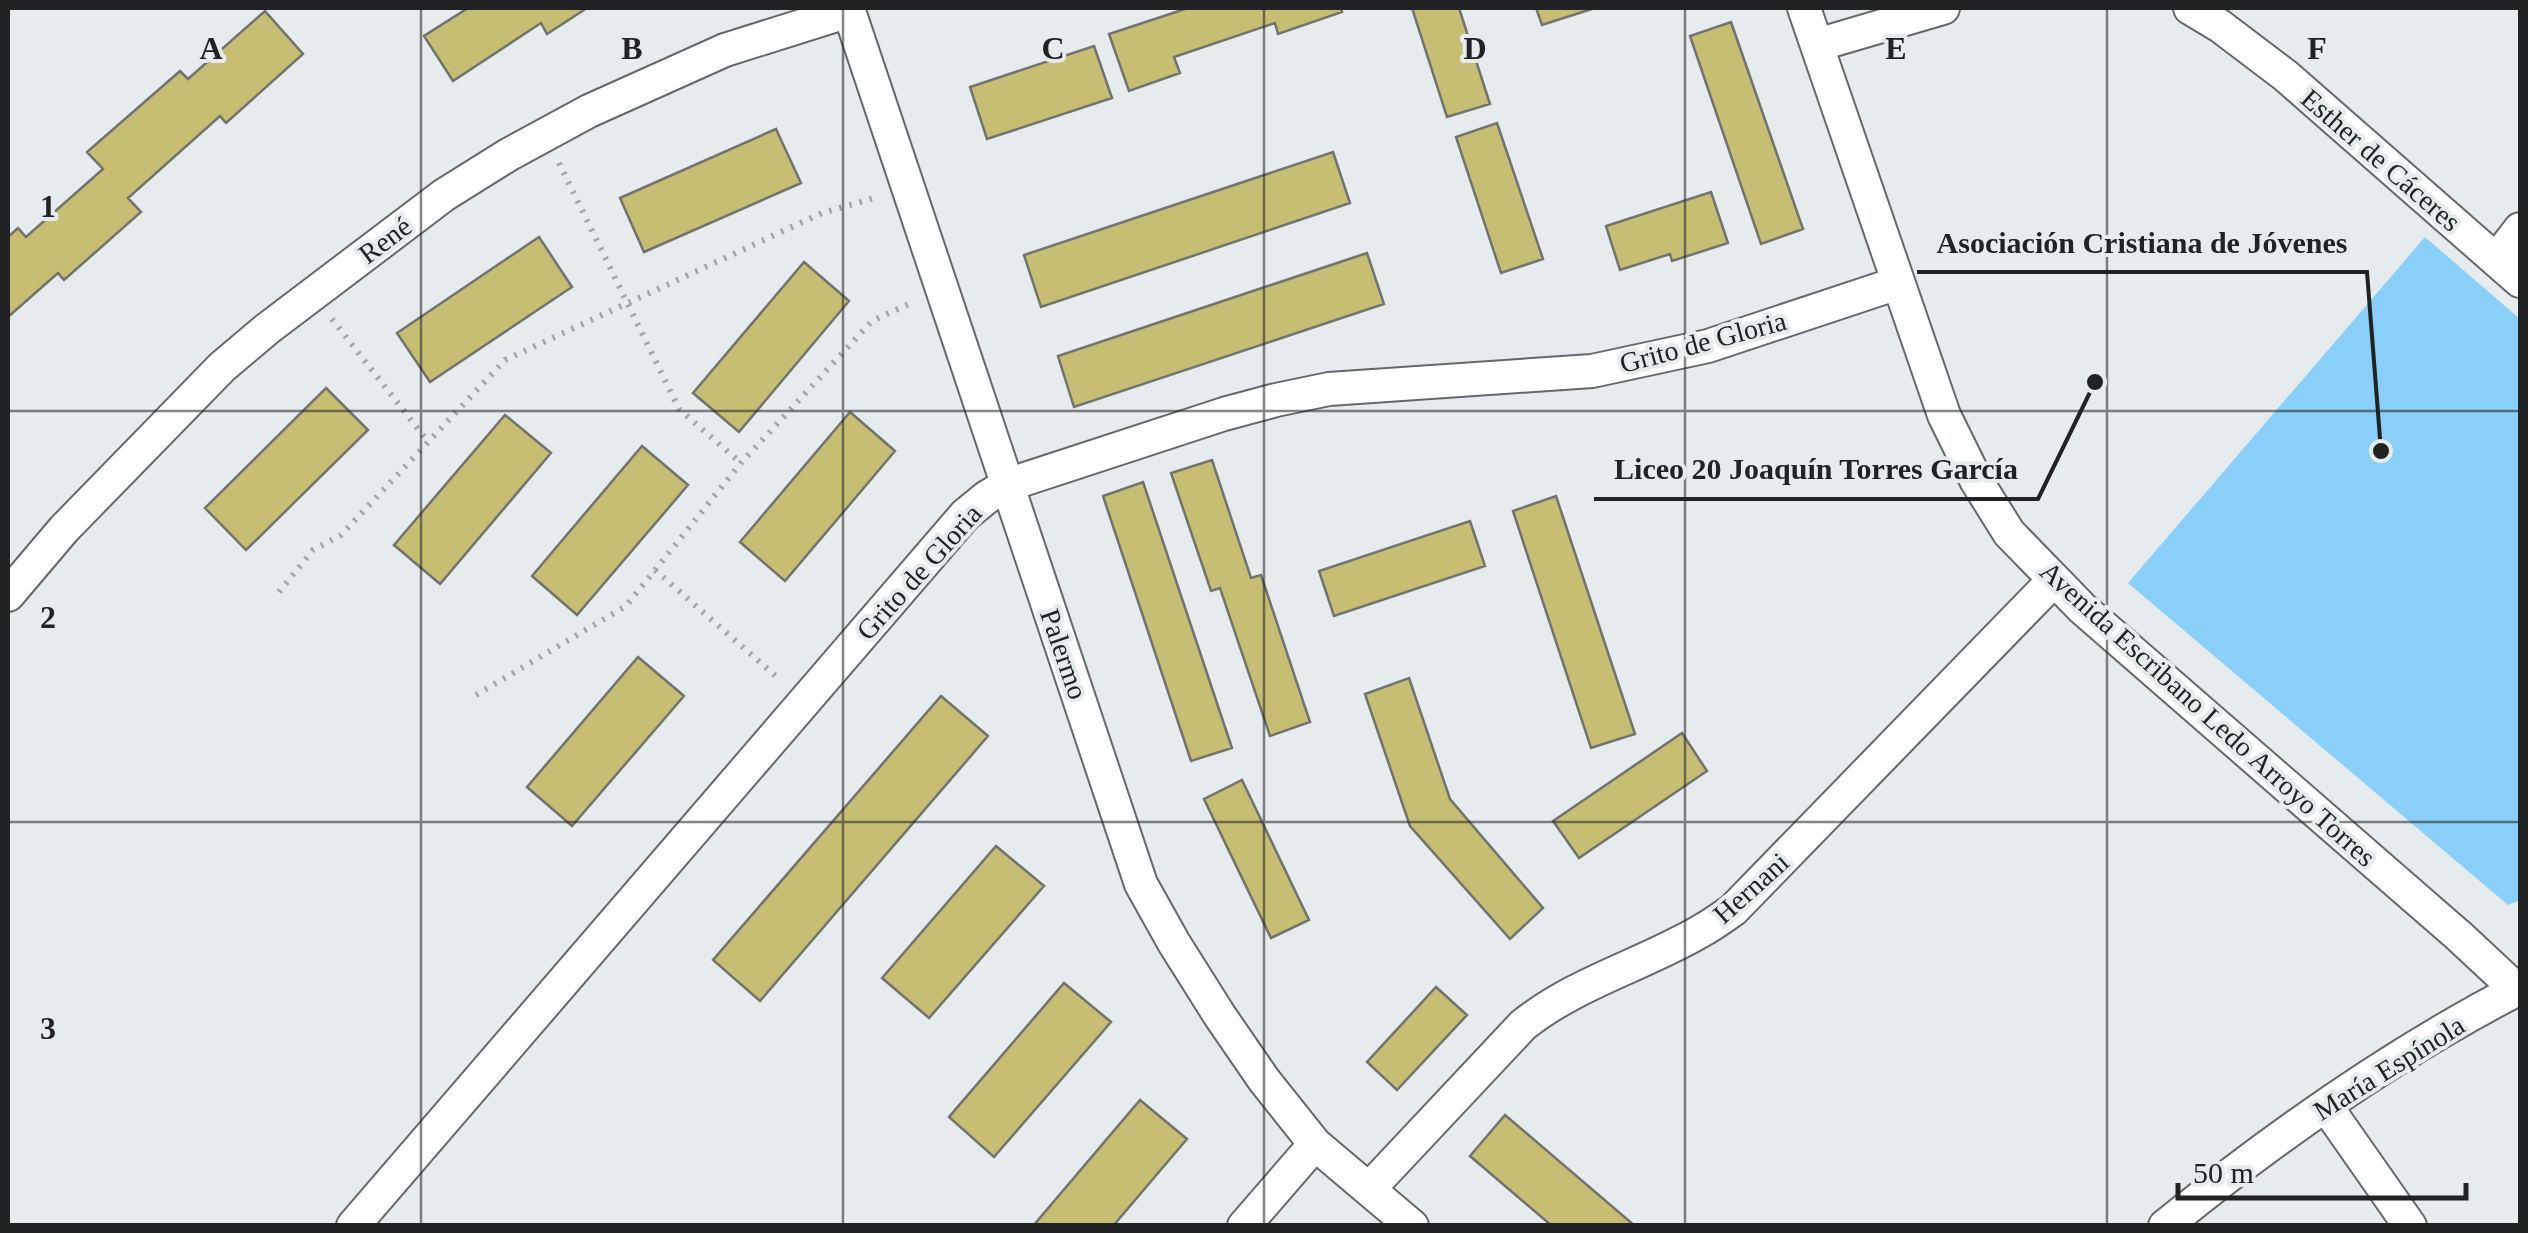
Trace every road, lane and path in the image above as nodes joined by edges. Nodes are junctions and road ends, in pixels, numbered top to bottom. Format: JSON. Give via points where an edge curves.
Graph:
{"nodes":[{"id":1,"x":1804,"y":8,"type":"edge"},
{"id":2,"x":1943,"y":8,"type":"edge"},
{"id":3,"x":2190,"y":8,"type":"edge"},
{"id":4,"x":848,"y":9,"type":"edge"},
{"id":5,"x":1817,"y":45,"type":"junction"},
{"id":6,"x":546,"y":135,"type":"junction"},
{"id":7,"x":908,"y":189,"type":"junction"},
{"id":8,"x":2520,"y":229,"type":"edge"},
{"id":9,"x":2508,"y":271,"type":"edge"},
{"id":10,"x":1898,"y":283,"type":"junction"},
{"id":11,"x":942,"y":289,"type":"junction"},
{"id":12,"x":312,"y":294,"type":"junction"},
{"id":13,"x":627,"y":304,"type":"junction"},
{"id":14,"x":430,"y":443,"type":"junction"},
{"id":15,"x":742,"y":463,"type":"junction"},
{"id":16,"x":1007,"y":486,"type":"junction"},
{"id":17,"x":655,"y":570,"type":"junction"},
{"id":18,"x":2054,"y":580,"type":"junction"},
{"id":19,"x":279,"y":592,"type":"dead end"},
{"id":20,"x":8,"y":595,"type":"edge"},
{"id":21,"x":476,"y":695,"type":"dead end"},
{"id":22,"x":805,"y":702,"type":"junction"},
{"id":23,"x":2519,"y":989,"type":"edge"},
{"id":24,"x":2326,"y":1106,"type":"junction"},
{"id":25,"x":1315,"y":1144,"type":"junction"},
{"id":26,"x":1369,"y":1189,"type":"junction"},
{"id":27,"x":353,"y":1226,"type":"edge"},
{"id":28,"x":1244,"y":1226,"type":"edge"},
{"id":29,"x":1412,"y":1226,"type":"edge"},
{"id":30,"x":2165,"y":1226,"type":"edge"},
{"id":31,"x":2410,"y":1226,"type":"edge"}],
"edges":[{"from":1,"to":5,"type":"street","name":"Avenida Escribano Ledo Arroyo Torres"},
{"from":2,"to":5,"type":"street"},
{"from":3,"to":9,"type":"street","name":"Esther de Cáceres","via":[[2286,76]]},
{"from":4,"to":6,"type":"street","name":"René","via":[[724,50]]},
{"from":4,"to":7,"type":"street","name":"Palermo"},
{"from":5,"to":10,"type":"street","name":"Avenida Escribano Ledo Arroyo Torres"},
{"from":6,"to":12,"type":"street","name":"René","via":[[444,195]]},
{"from":6,"to":13,"type":"path"},
{"from":7,"to":11,"type":"street","name":"Palermo"},
{"from":7,"to":13,"type":"path","via":[[822,213]]},
{"from":8,"to":9,"type":"street"},
{"from":10,"to":16,"type":"street","name":"Grito de Gloria","via":[[1708,346],[1592,372],[1328,389],[1276,400]]},
{"from":10,"to":18,"type":"street","name":"Avenida Escribano Ledo Arroyo Torres","via":[[1944,415],[1976,480],[2009,532]]},
{"from":11,"to":15,"type":"path","via":[[872,321]]},
{"from":11,"to":16,"type":"street","name":"Palermo"},
{"from":12,"to":14,"type":"path"},
{"from":12,"to":20,"type":"street","name":"René","via":[[183,404]]},
{"from":13,"to":14,"type":"path","via":[[505,360]]},
{"from":13,"to":15,"type":"path","via":[[679,409]]},
{"from":14,"to":19,"type":"path","via":[[341,535],[313,550]]},
{"from":15,"to":17,"type":"path"},
{"from":16,"to":22,"type":"street","name":"Grito de Gloria","via":[[966,515]]},
{"from":16,"to":25,"type":"street","name":"Palermo","via":[[1142,884],[1220,1016]]},
{"from":17,"to":21,"type":"path","via":[[626,606]]},
{"from":17,"to":22,"type":"path"},
{"from":18,"to":23,"type":"street","name":"Avenida Escribano Ledo Arroyo Torres"},
{"from":18,"to":26,"type":"street","name":"Hernani","via":[[1733,910],[1546,1007]]},
{"from":22,"to":27,"type":"street","name":"Grito de Gloria"},
{"from":23,"to":24,"type":"street","name":"María Espínola"},
{"from":24,"to":30,"type":"street","name":"María Espínola"},
{"from":24,"to":31,"type":"street"},
{"from":25,"to":26,"type":"street","name":"Palermo"},
{"from":25,"to":28,"type":"street"},
{"from":26,"to":29,"type":"street","name":"Palermo"}]}
